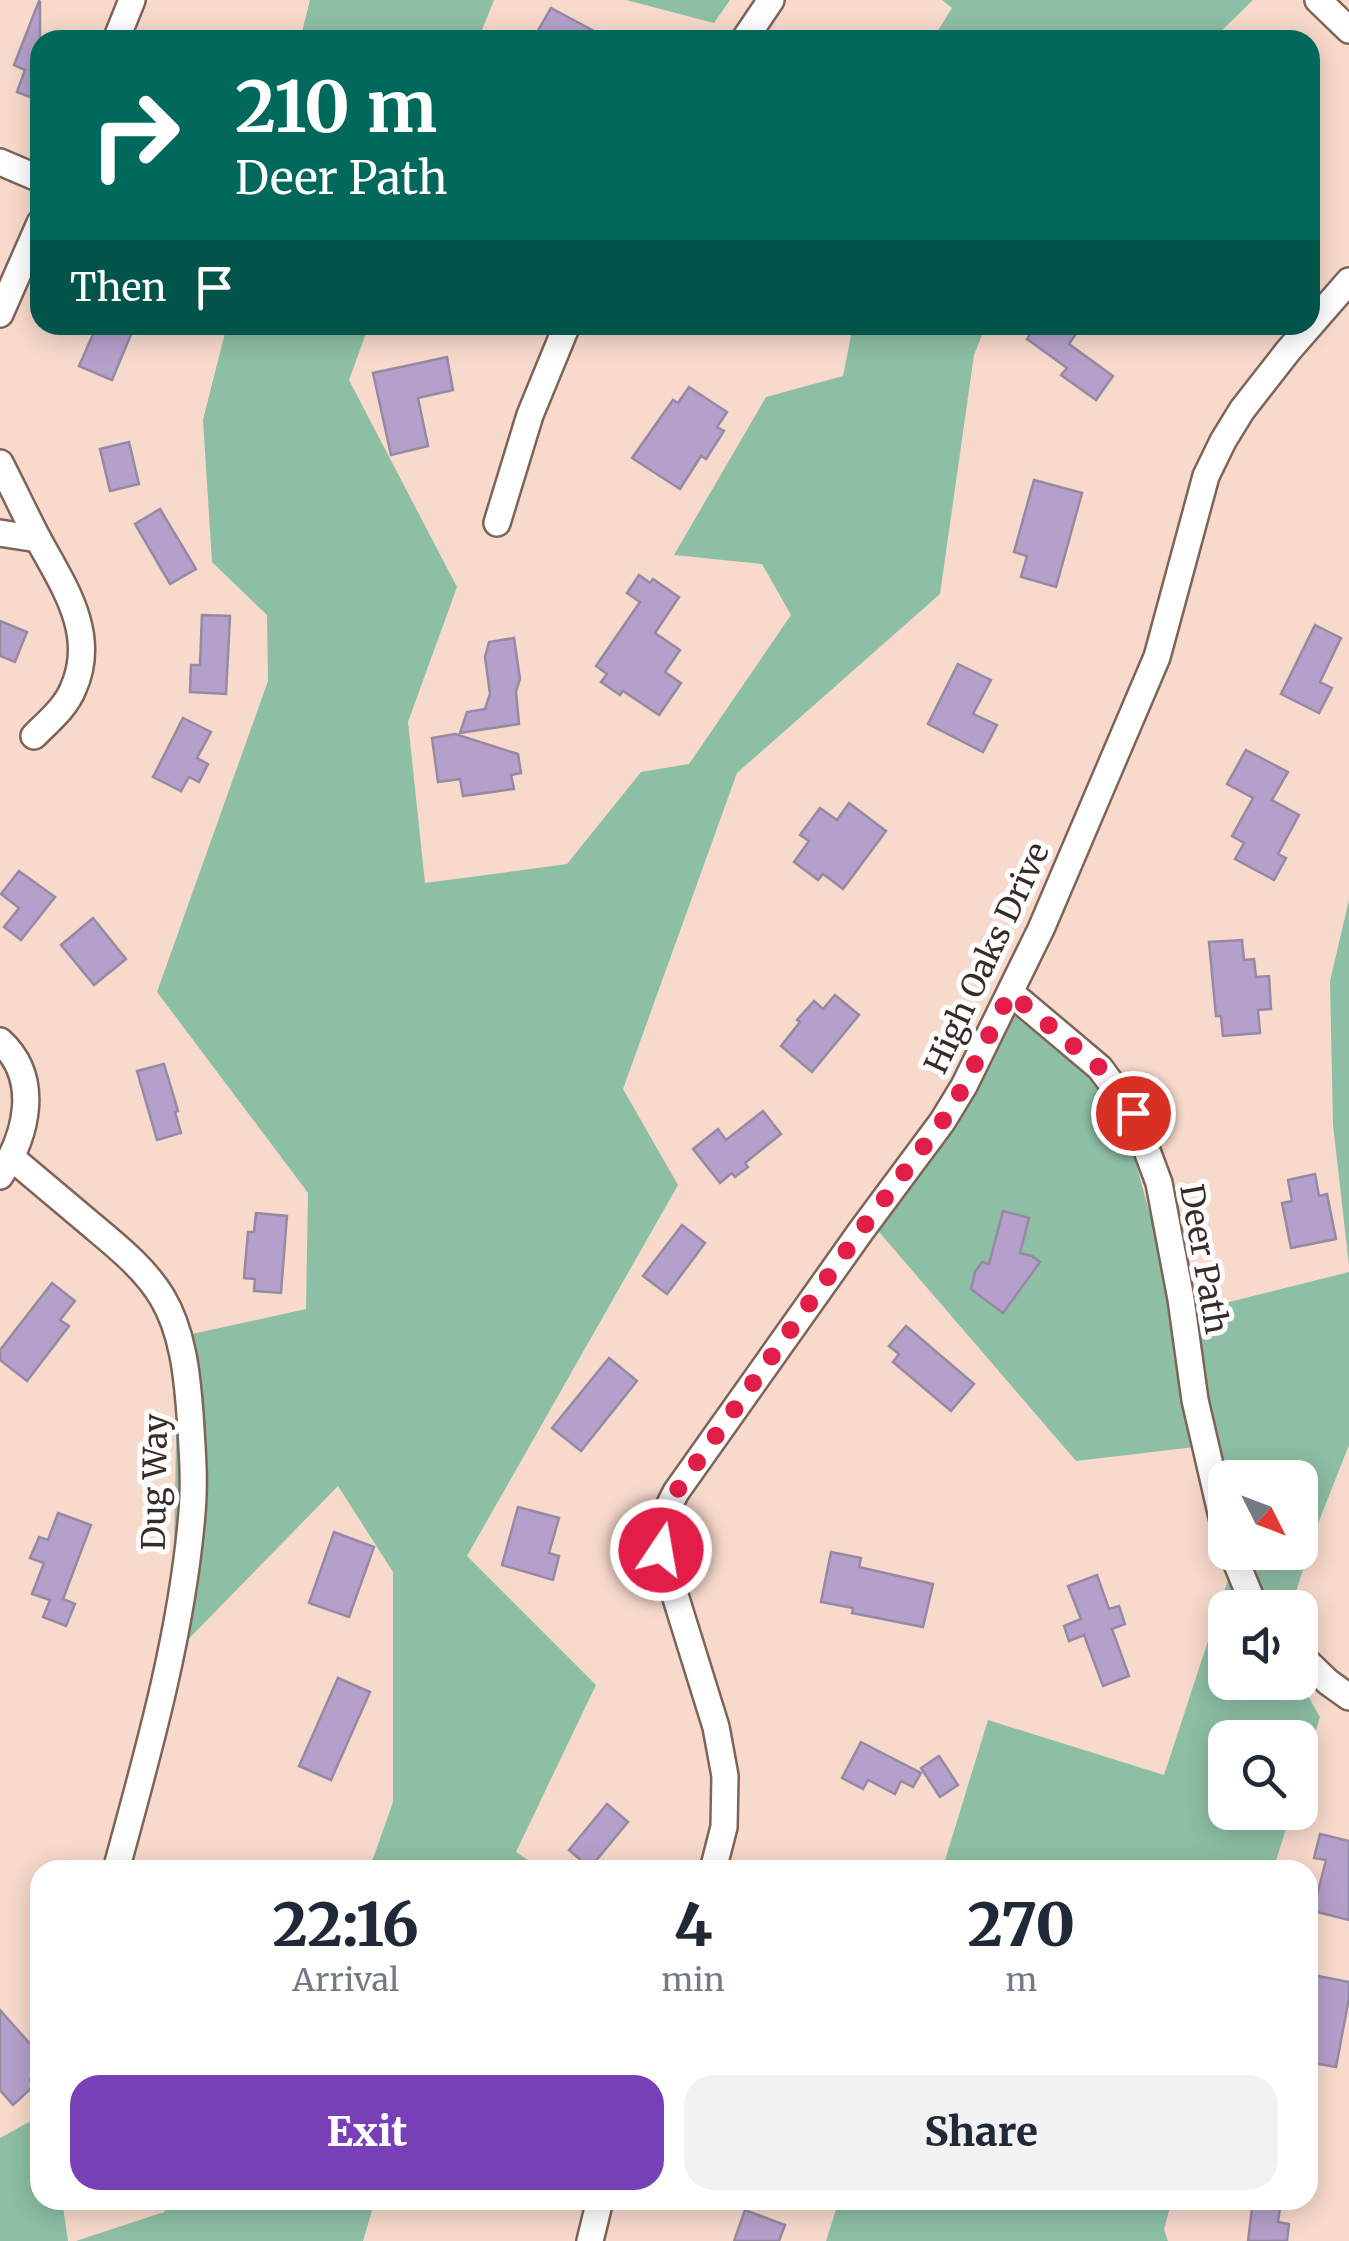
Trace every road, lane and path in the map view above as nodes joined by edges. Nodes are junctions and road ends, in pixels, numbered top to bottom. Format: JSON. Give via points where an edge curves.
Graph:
{"nodes":[{"id":1,"x":132,"y":0,"type":"edge"},
{"id":2,"x":771,"y":0,"type":"edge"},
{"id":3,"x":1318,"y":0,"type":"edge"},
{"id":4,"x":120,"y":30,"type":"edge"},
{"id":5,"x":751,"y":30,"type":"edge"},
{"id":6,"x":1349,"y":30,"type":"edge"},
{"id":7,"x":0,"y":162,"type":"edge"},
{"id":8,"x":30,"y":175,"type":"edge"},
{"id":9,"x":30,"y":245,"type":"edge"},
{"id":10,"x":1349,"y":281,"type":"edge"},
{"id":11,"x":0,"y":314,"type":"edge"},
{"id":12,"x":1320,"y":314,"type":"edge"},
{"id":13,"x":563,"y":335,"type":"edge"},
{"id":14,"x":1302,"y":335,"type":"edge"},
{"id":15,"x":0,"y":463,"type":"edge"},
{"id":16,"x":497,"y":523,"type":"dead end"},
{"id":17,"x":0,"y":533,"type":"edge"},
{"id":18,"x":38,"y":539,"type":"junction"},
{"id":19,"x":34,"y":736,"type":"dead end"},
{"id":20,"x":1010,"y":993,"type":"junction"},
{"id":21,"x":0,"y":1041,"type":"edge"},
{"id":22,"x":6,"y":1167,"type":"edge"},
{"id":23,"x":1209,"y":1460,"type":"edge"},
{"id":24,"x":1318,"y":1672,"type":"edge"},
{"id":25,"x":1349,"y":1697,"type":"edge"},
{"id":26,"x":118,"y":1860,"type":"edge"},
{"id":27,"x":716,"y":1860,"type":"edge"},
{"id":28,"x":598,"y":2210,"type":"edge"},
{"id":29,"x":590,"y":2241,"type":"edge"}],
"edges":[{"from":1,"to":4,"type":"street"},
{"from":2,"to":5,"type":"street"},
{"from":3,"to":6,"type":"street"},
{"from":7,"to":8,"type":"street"},
{"from":9,"to":11,"type":"street"},
{"from":10,"to":12,"type":"street","name":"High Oaks Drive"},
{"from":13,"to":16,"type":"street"},
{"from":14,"to":20,"type":"street","name":"High Oaks Drive","via":[[1242,410],[1206,476],[1157,656]]},
{"from":15,"to":18,"type":"street"},
{"from":17,"to":18,"type":"street"},
{"from":18,"to":19,"type":"street","via":[[68,589],[80,650],[73,692]]},
{"from":20,"to":23,"type":"street","name":"Deer Path","via":[[1100,1068],[1133,1113],[1159,1183]]},
{"from":20,"to":27,"type":"street","name":"High Oaks Drive","via":[[942,1122],[665,1514],[661,1550],[725,1776]]},
{"from":21,"to":22,"type":"street","via":[[20,1066],[26,1088],[26,1116]]},
{"from":22,"to":26,"type":"street","name":"Dug Way","via":[[121,1249],[162,1295],[188,1385],[194,1470],[182,1602]]},
{"from":24,"to":25,"type":"street"},
{"from":28,"to":29,"type":"street"}]}
